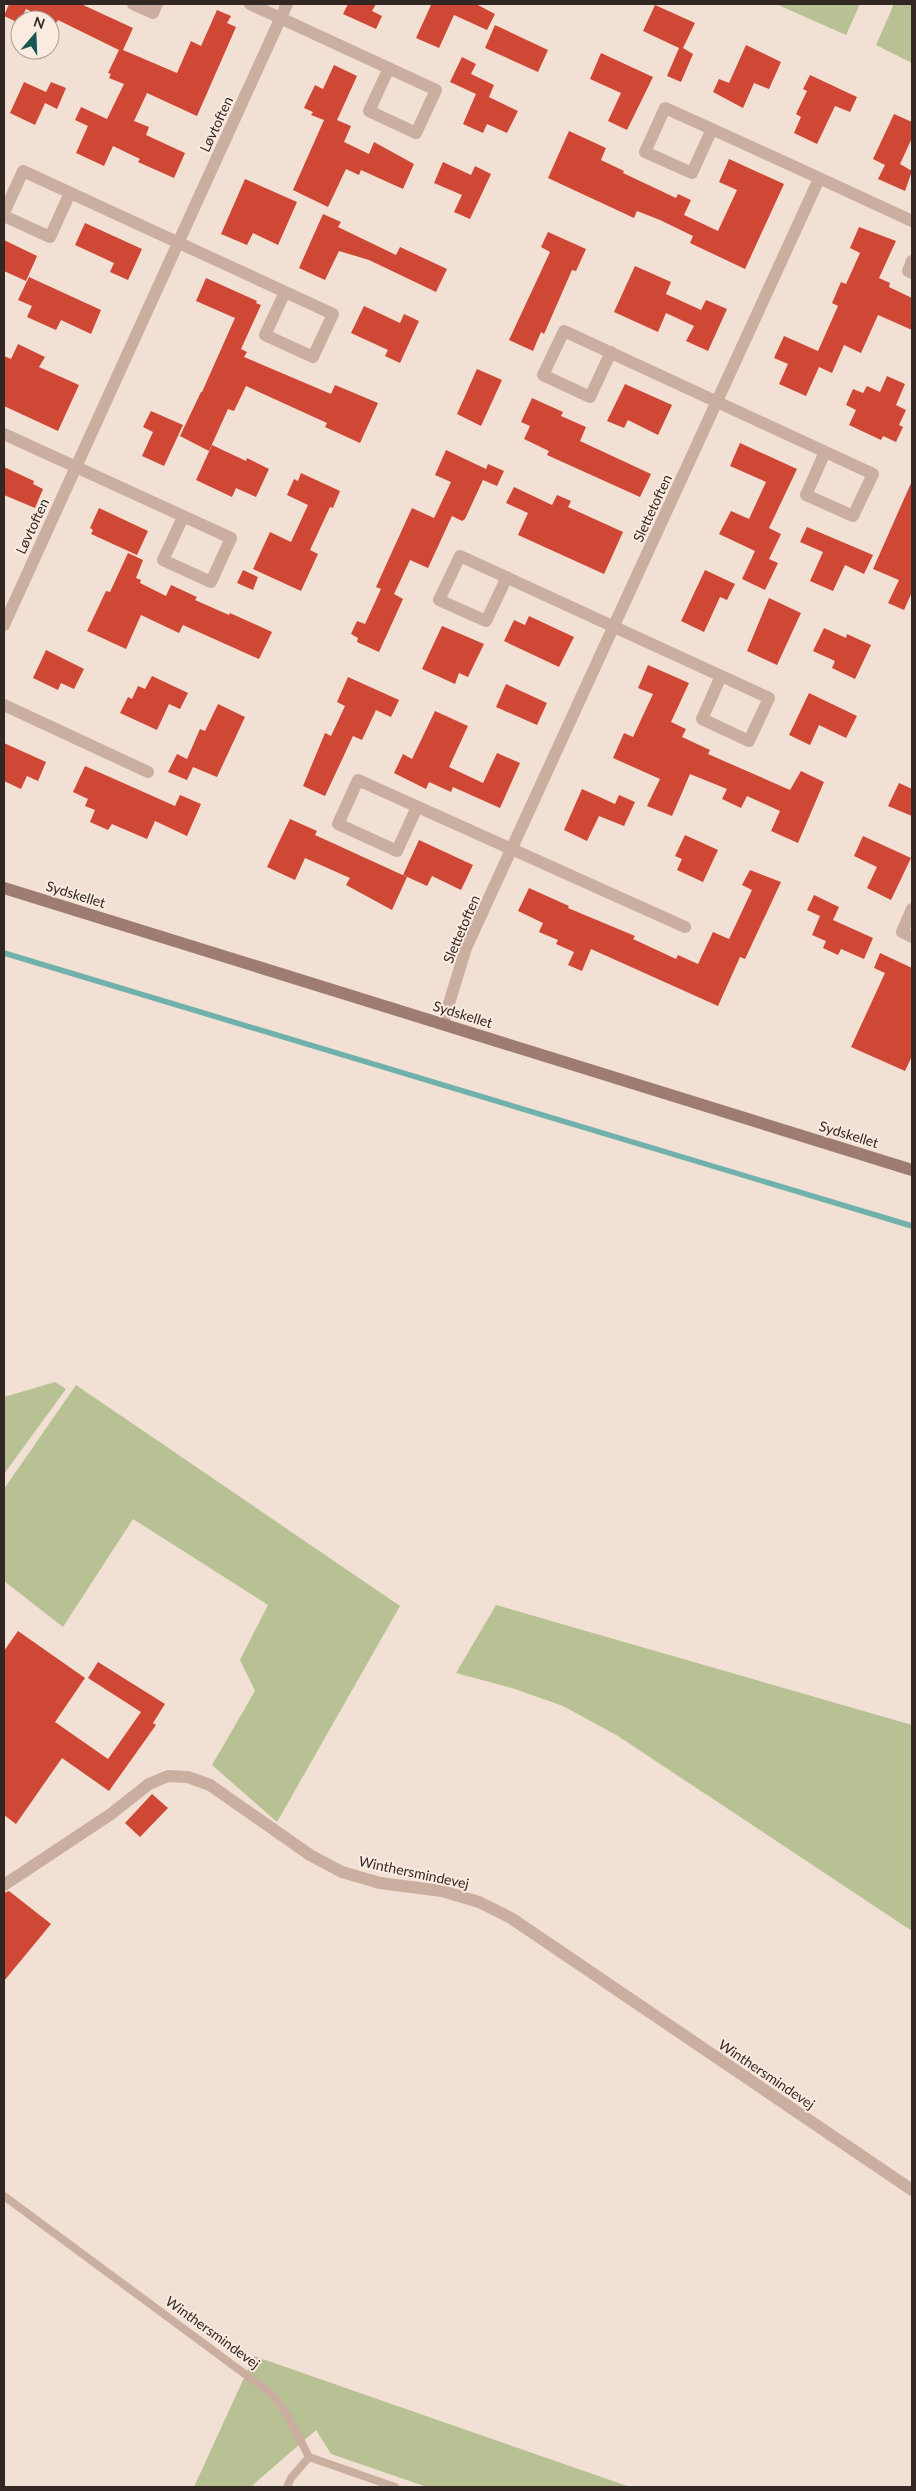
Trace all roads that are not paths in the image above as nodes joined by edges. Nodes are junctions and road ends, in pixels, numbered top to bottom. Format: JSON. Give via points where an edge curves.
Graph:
{"nodes":[{"id":1,"x":134,"y":4,"type":"edge"},
{"id":2,"x":157,"y":4,"type":"edge"},
{"id":3,"x":250,"y":4,"type":"edge"},
{"id":4,"x":287,"y":4,"type":"edge"},
{"id":5,"x":281,"y":18,"type":"junction"},
{"id":6,"x":389,"y":68,"type":"junction"},
{"id":7,"x":712,"y":129,"type":"junction"},
{"id":8,"x":820,"y":179,"type":"junction"},
{"id":9,"x":70,"y":193,"type":"junction"},
{"id":10,"x":4,"y":214,"type":"edge"},
{"id":11,"x":912,"y":222,"type":"edge"},
{"id":12,"x":178,"y":243,"type":"junction"},
{"id":13,"x":912,"y":261,"type":"edge"},
{"id":14,"x":912,"y":274,"type":"edge"},
{"id":15,"x":285,"y":292,"type":"junction"},
{"id":16,"x":611,"y":352,"type":"junction"},
{"id":17,"x":718,"y":402,"type":"junction"},
{"id":18,"x":4,"y":434,"type":"edge"},
{"id":19,"x":825,"y":452,"type":"junction"},
{"id":20,"x":76,"y":467,"type":"junction"},
{"id":21,"x":183,"y":517,"type":"junction"},
{"id":22,"x":506,"y":577,"type":"junction"},
{"id":23,"x":4,"y":625,"type":"edge"},
{"id":24,"x":615,"y":627,"type":"junction"},
{"id":25,"x":722,"y":676,"type":"junction"},
{"id":26,"x":4,"y":705,"type":"edge"},
{"id":27,"x":148,"y":772,"type":"dead end"},
{"id":28,"x":417,"y":807,"type":"junction"},
{"id":29,"x":513,"y":850,"type":"junction"},
{"id":30,"x":4,"y":888,"type":"edge"},
{"id":31,"x":912,"y":909,"type":"edge"},
{"id":32,"x":685,"y":927,"type":"dead end"},
{"id":33,"x":912,"y":937,"type":"edge"},
{"id":34,"x":443,"y":1023,"type":"junction"},
{"id":35,"x":912,"y":1170,"type":"edge"},
{"id":36,"x":4,"y":1885,"type":"edge"},
{"id":37,"x":912,"y":2190,"type":"edge"},
{"id":38,"x":4,"y":2196,"type":"edge"},
{"id":39,"x":309,"y":2457,"type":"junction"},
{"id":40,"x":288,"y":2487,"type":"edge"},
{"id":41,"x":395,"y":2487,"type":"edge"}],
"edges":[{"from":1,"to":2,"type":"street","via":[[153,13]]},
{"from":3,"to":5,"type":"street"},
{"from":4,"to":5,"type":"street","name":"Løvtoften"},
{"from":5,"to":6,"type":"street"},
{"from":5,"to":12,"type":"street","name":"Løvtoften"},
{"from":6,"to":6,"type":"street","via":[[436,90],[416,133],[369,111]]},
{"from":7,"to":7,"type":"street","via":[[692,173],[645,152],[665,108]]},
{"from":7,"to":8,"type":"street"},
{"from":8,"to":11,"type":"street"},
{"from":8,"to":17,"type":"street","name":"Slettetoften"},
{"from":9,"to":10,"type":"street","via":[[23,172]]},
{"from":9,"to":10,"type":"street","via":[[50,237]]},
{"from":9,"to":12,"type":"street"},
{"from":12,"to":15,"type":"street"},
{"from":12,"to":20,"type":"street","name":"Løvtoften"},
{"from":13,"to":14,"type":"street","via":[[908,271]]},
{"from":15,"to":15,"type":"street","via":[[332,314],[312,357],[265,335]]},
{"from":16,"to":16,"type":"street","via":[[590,396],[543,375],[564,331]]},
{"from":16,"to":17,"type":"street"},
{"from":17,"to":19,"type":"street"},
{"from":17,"to":24,"type":"street","name":"Slettetoften"},
{"from":18,"to":20,"type":"street"},
{"from":19,"to":19,"type":"street","via":[[873,474],[853,516],[806,495]]},
{"from":20,"to":21,"type":"street"},
{"from":20,"to":23,"type":"street","name":"Løvtoften"},
{"from":21,"to":21,"type":"street","via":[[231,538],[211,582],[163,560]]},
{"from":22,"to":22,"type":"street","via":[[486,621],[439,600],[460,556]]},
{"from":22,"to":24,"type":"street"},
{"from":24,"to":25,"type":"street"},
{"from":24,"to":29,"type":"street","name":"Slettetoften"},
{"from":25,"to":25,"type":"street","via":[[769,698],[749,741],[702,719]]},
{"from":26,"to":27,"type":"street"},
{"from":28,"to":28,"type":"street","via":[[358,780],[338,824],[397,850]]},
{"from":28,"to":29,"type":"street"},
{"from":29,"to":32,"type":"street"},
{"from":29,"to":34,"type":"street","name":"Slettetoften","via":[[466,948]]},
{"from":30,"to":34,"type":"street","name":"Sydskellet"},
{"from":31,"to":33,"type":"street","via":[[902,932]]},
{"from":34,"to":35,"type":"street","name":"Sydskellet"},
{"from":36,"to":37,"type":"street","name":"Winthersmindevej","via":[[111,1814],[148,1784],[168,1776],[188,1777],[210,1784],[310,1855],[342,1872],[380,1883],[442,1891],[479,1902],[511,1918]]},
{"from":38,"to":39,"type":"lane","name":"Winthersmindevej","via":[[272,2394],[288,2416]]},
{"from":39,"to":40,"type":"lane","via":[[291,2478]]},
{"from":39,"to":41,"type":"lane"}]}
